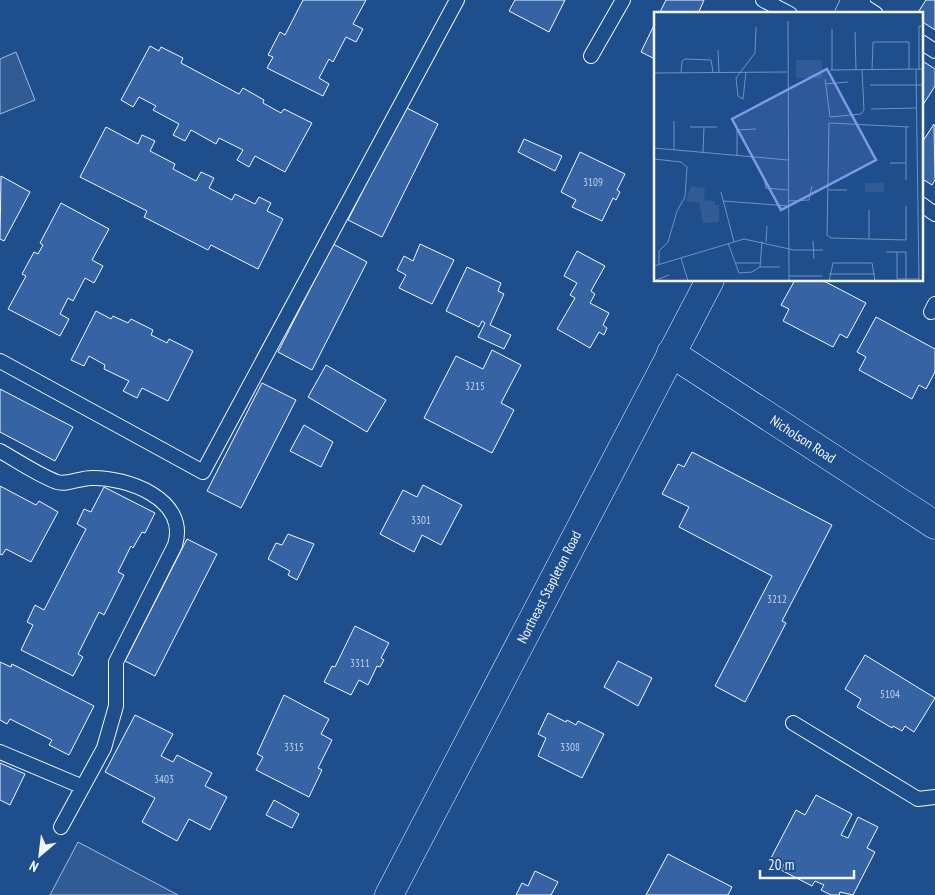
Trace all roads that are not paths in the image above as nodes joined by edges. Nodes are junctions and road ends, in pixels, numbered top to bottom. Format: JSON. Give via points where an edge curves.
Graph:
{"nodes":[{"id":1,"x":457,"y":0,"type":"edge"},
{"id":2,"x":623,"y":0,"type":"edge"},
{"id":3,"x":764,"y":0,"type":"edge"},
{"id":4,"x":786,"y":12,"type":"edge"},
{"id":5,"x":922,"y":43,"type":"edge"},
{"id":6,"x":935,"y":51,"type":"edge"},
{"id":7,"x":592,"y":56,"type":"dead end"},
{"id":8,"x":922,"y":205,"type":"edge"},
{"id":9,"x":935,"y":214,"type":"edge"},
{"id":10,"x":709,"y":281,"type":"edge"},
{"id":11,"x":671,"y":353,"type":"junction"},
{"id":12,"x":0,"y":360,"type":"edge"},
{"id":13,"x":0,"y":451,"type":"edge"},
{"id":14,"x":935,"y":525,"type":"edge"},
{"id":15,"x":793,"y":723,"type":"dead end"},
{"id":16,"x":0,"y":752,"type":"edge"},
{"id":17,"x":83,"y":787,"type":"junction"},
{"id":18,"x":935,"y":797,"type":"edge"},
{"id":19,"x":61,"y":827,"type":"dead end"},
{"id":20,"x":389,"y":895,"type":"edge"}],
"edges":[{"from":1,"to":12,"type":"lane","via":[[203,472]]},
{"from":2,"to":7,"type":"lane"},
{"from":3,"to":4,"type":"lane"},
{"from":5,"to":6,"type":"lane"},
{"from":8,"to":9,"type":"lane"},
{"from":10,"to":11,"type":"street","name":"Northeast Stapleton Road"},
{"from":11,"to":14,"type":"street","name":"Nicholson Road"},
{"from":11,"to":20,"type":"street","name":"Northeast Stapleton Road"},
{"from":13,"to":17,"type":"lane","via":[[59,483],[91,478],[124,481],[170,508],[178,526],[175,545],[116,662],[116,706],[104,748]]},
{"from":15,"to":18,"type":"lane","via":[[918,799]]},
{"from":16,"to":17,"type":"lane"},
{"from":17,"to":19,"type":"lane"}]}
